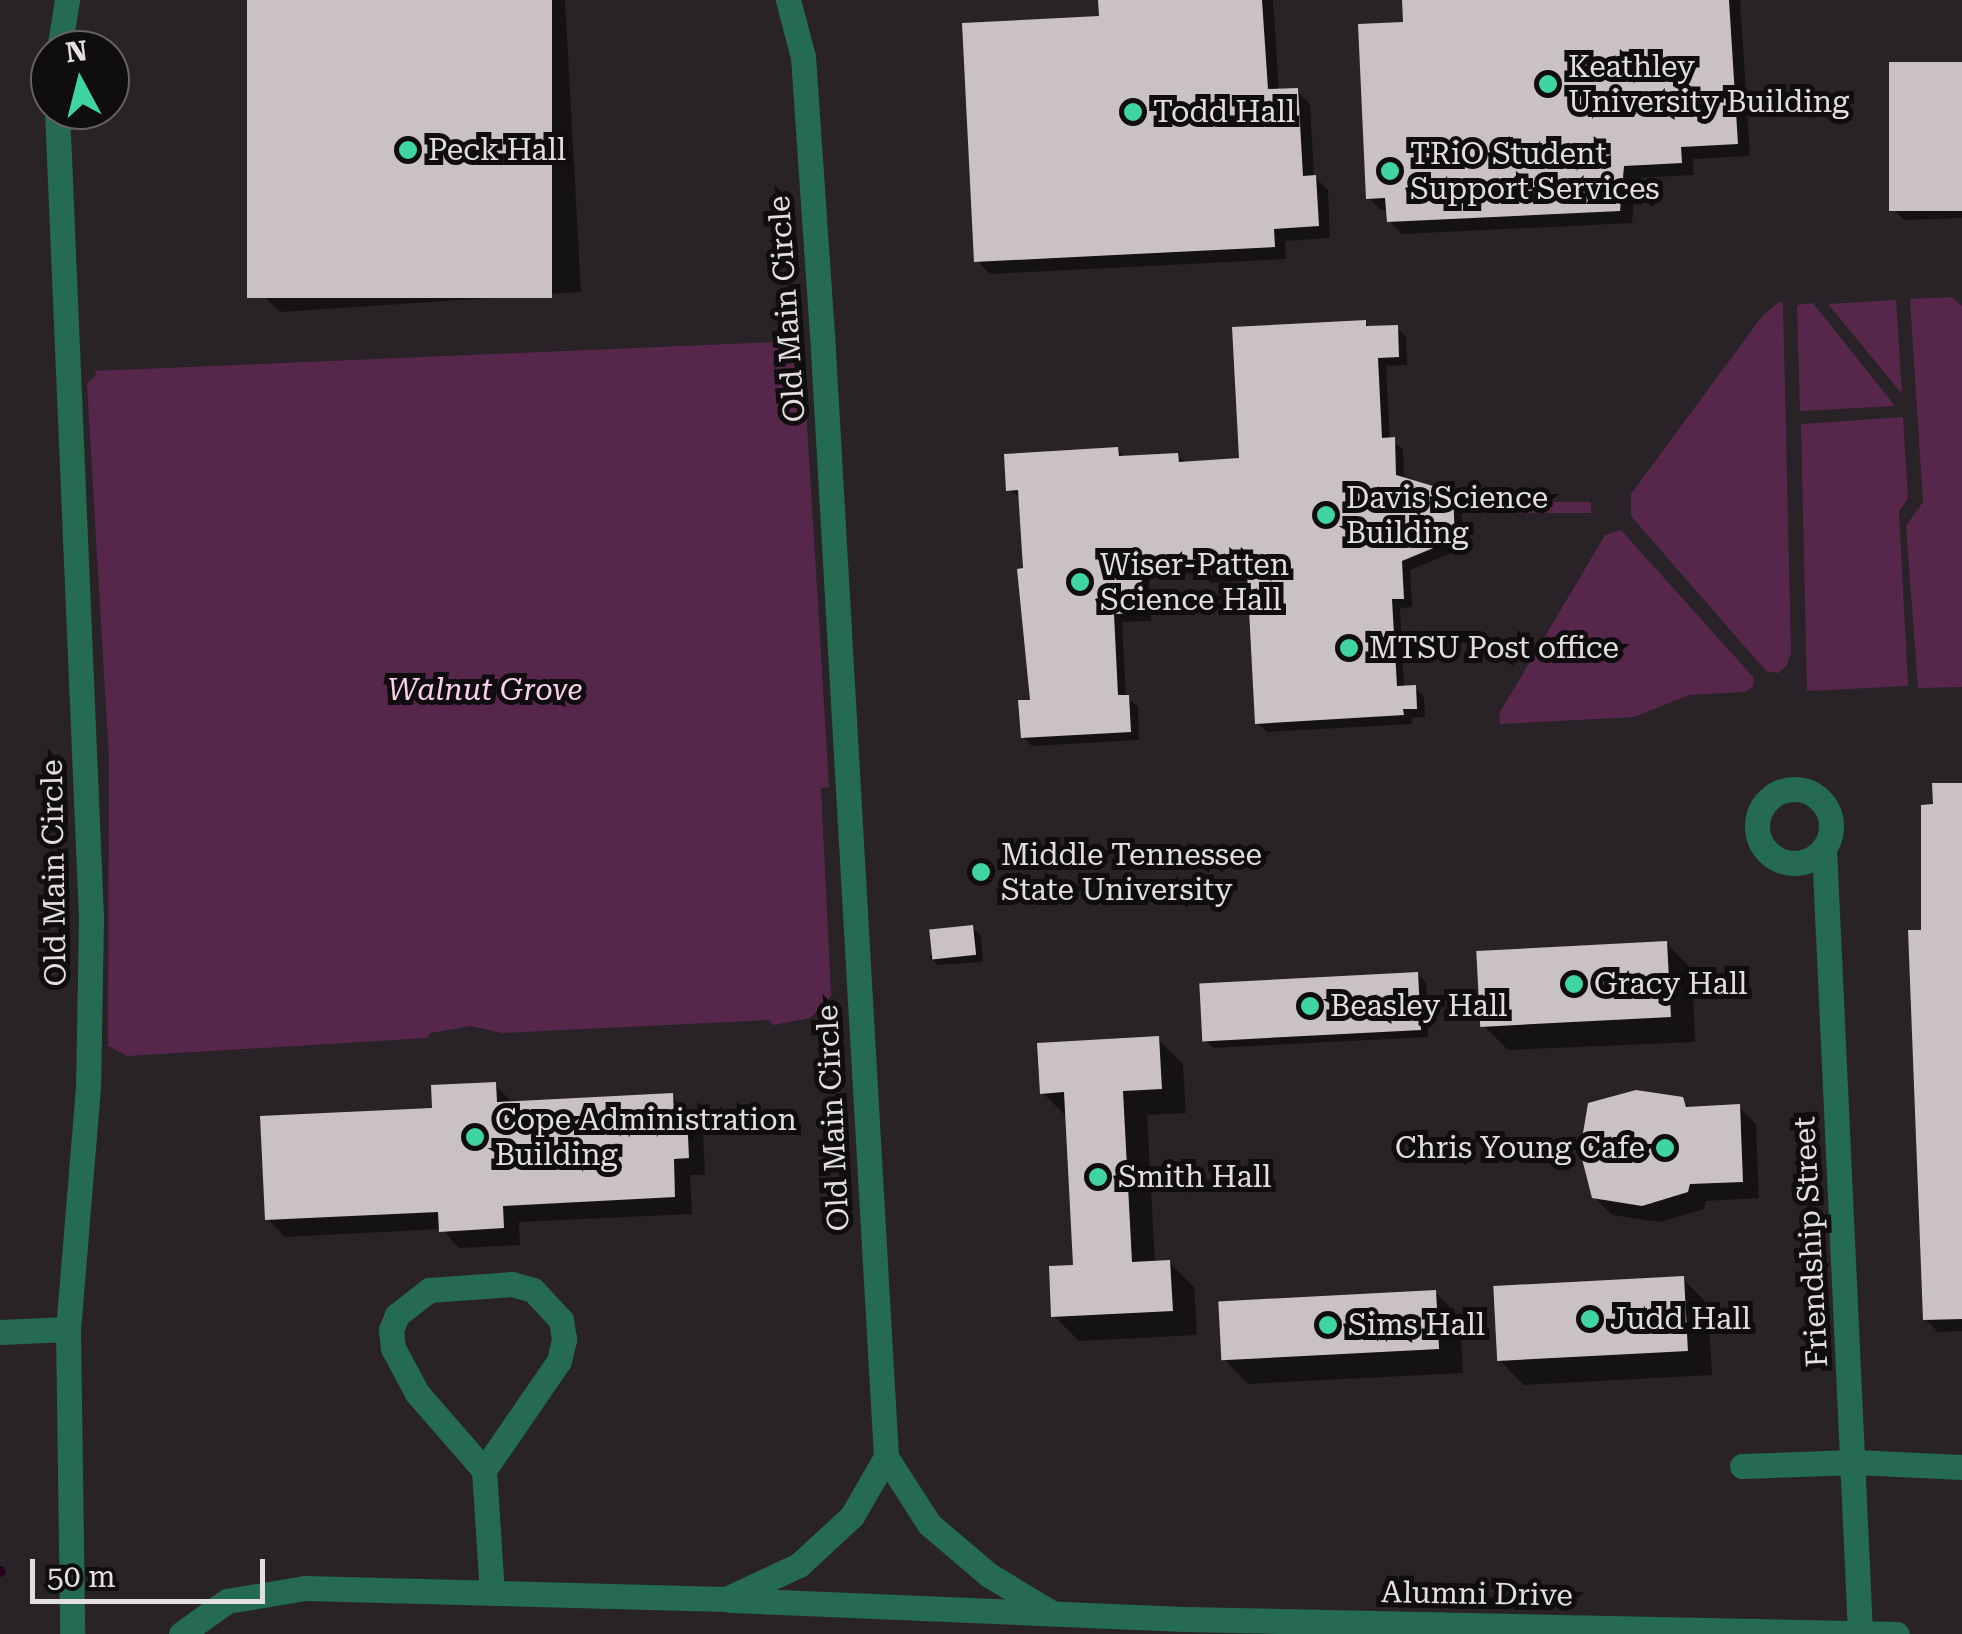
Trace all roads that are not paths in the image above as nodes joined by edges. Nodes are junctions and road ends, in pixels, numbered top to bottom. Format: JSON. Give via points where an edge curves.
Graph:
{"nodes":[{"id":1,"x":67,"y":0,"type":"edge"},
{"id":2,"x":788,"y":0,"type":"edge"},
{"id":3,"x":62,"y":30,"type":"edge"},
{"id":4,"x":58,"y":130,"type":"edge"},
{"id":5,"x":1824,"y":848,"type":"dead end"},
{"id":6,"x":68,"y":1329,"type":"junction"},
{"id":7,"x":0,"y":1332,"type":"edge"},
{"id":8,"x":886,"y":1457,"type":"junction"},
{"id":9,"x":1855,"y":1462,"type":"junction"},
{"id":10,"x":1742,"y":1466,"type":"dead end"},
{"id":11,"x":1962,"y":1467,"type":"edge"},
{"id":12,"x":484,"y":1470,"type":"junction"},
{"id":13,"x":492,"y":1593,"type":"junction"},
{"id":14,"x":726,"y":1599,"type":"junction"},
{"id":15,"x":1056,"y":1616,"type":"junction"},
{"id":16,"x":1487,"y":1631,"type":"edge"},
{"id":17,"x":1860,"y":1632,"type":"edge"},
{"id":18,"x":72,"y":1634,"type":"edge"},
{"id":19,"x":181,"y":1634,"type":"edge"},
{"id":20,"x":1897,"y":1634,"type":"edge"}],
"edges":[{"from":1,"to":3,"type":"street"},
{"from":2,"to":8,"type":"street","name":"Old Main Circle","via":[[802,56],[821,316]]},
{"from":4,"to":6,"type":"street","name":"Old Main Circle","via":[[91,919],[88,1087]]},
{"from":5,"to":9,"type":"street","name":"Friendship Street"},
{"from":6,"to":7,"type":"street"},
{"from":6,"to":18,"type":"street","name":"Old Main Circle"},
{"from":8,"to":14,"type":"street","via":[[852,1516],[799,1564]]},
{"from":8,"to":15,"type":"street","via":[[929,1524],[990,1575]]},
{"from":9,"to":10,"type":"street"},
{"from":9,"to":11,"type":"street"},
{"from":9,"to":17,"type":"street","name":"Friendship Street"},
{"from":12,"to":12,"type":"street","via":[[559,1361],[561,1320],[533,1290],[512,1284],[429,1290],[397,1315],[393,1348],[417,1394]]},
{"from":12,"to":13,"type":"street"},
{"from":13,"to":14,"type":"street"},
{"from":13,"to":19,"type":"street","via":[[305,1588],[228,1600]]},
{"from":14,"to":15,"type":"street","name":"Alumni Drive"},
{"from":15,"to":16,"type":"street","name":"Alumni Drive"},
{"from":16,"to":17,"type":"street","name":"Alumni Drive"},
{"from":17,"to":20,"type":"street","name":"Alumni Drive"}]}
